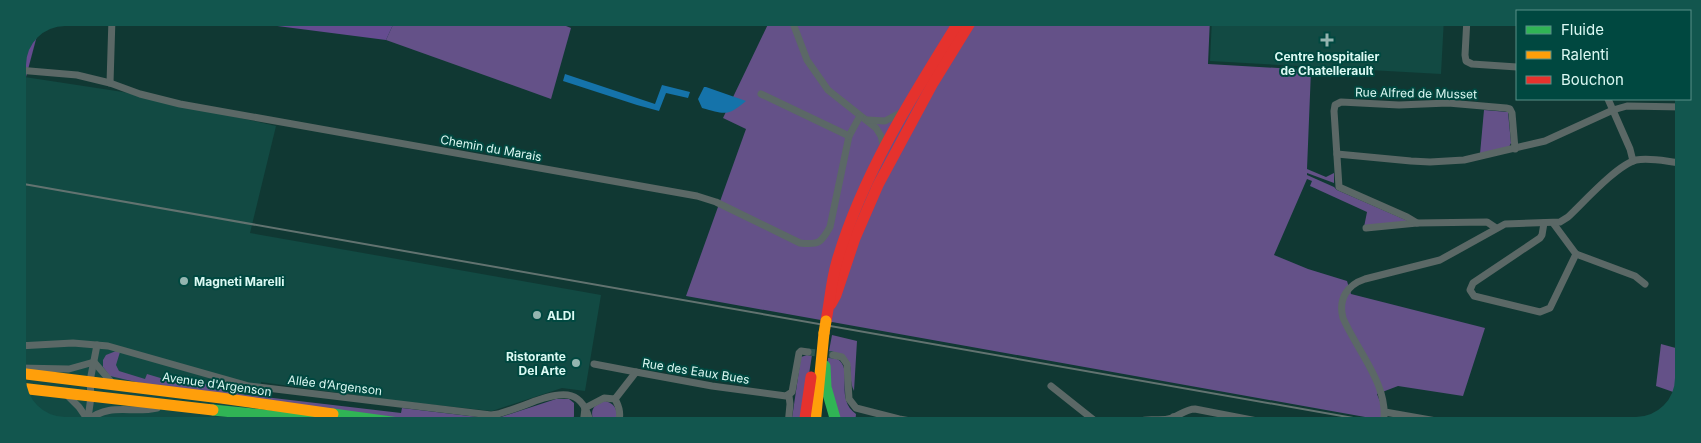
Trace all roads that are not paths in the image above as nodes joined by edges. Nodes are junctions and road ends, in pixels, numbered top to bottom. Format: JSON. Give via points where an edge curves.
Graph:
{"nodes":[{"id":1,"x":112,"y":26,"type":"edge"},
{"id":2,"x":794,"y":26,"type":"edge"},
{"id":3,"x":956,"y":26,"type":"edge"},
{"id":4,"x":968,"y":26,"type":"edge"},
{"id":5,"x":1467,"y":26,"type":"edge"},
{"id":6,"x":1516,"y":67,"type":"edge"},
{"id":7,"x":26,"y":71,"type":"edge"},
{"id":8,"x":110,"y":83,"type":"junction"},
{"id":9,"x":761,"y":94,"type":"dead end"},
{"id":10,"x":1608,"y":100,"type":"edge"},
{"id":11,"x":1675,"y":107,"type":"edge"},
{"id":12,"x":906,"y":110,"type":"junction"},
{"id":13,"x":1613,"y":110,"type":"junction"},
{"id":14,"x":860,"y":116,"type":"junction"},
{"id":15,"x":868,"y":120,"type":"junction"},
{"id":16,"x":849,"y":136,"type":"junction"},
{"id":17,"x":1515,"y":149,"type":"junction"},
{"id":18,"x":884,"y":150,"type":"junction"},
{"id":19,"x":1337,"y":154,"type":"junction"},
{"id":20,"x":1634,"y":161,"type":"junction"},
{"id":21,"x":1675,"y":162,"type":"edge"},
{"id":22,"x":1417,"y":223,"type":"junction"},
{"id":23,"x":1544,"y":223,"type":"junction"},
{"id":24,"x":1553,"y":223,"type":"junction"},
{"id":25,"x":1366,"y":228,"type":"dead end"},
{"id":26,"x":1496,"y":228,"type":"junction"},
{"id":27,"x":1576,"y":254,"type":"junction"},
{"id":28,"x":1645,"y":284,"type":"dead end"},
{"id":29,"x":829,"y":307,"type":"junction"},
{"id":30,"x":824,"y":334,"type":"junction"},
{"id":31,"x":96,"y":345,"type":"junction"},
{"id":32,"x":26,"y":346,"type":"edge"},
{"id":33,"x":808,"y":352,"type":"dead end"},
{"id":34,"x":833,"y":355,"type":"tunnel mouth"},
{"id":35,"x":94,"y":362,"type":"junction"},
{"id":36,"x":594,"y":364,"type":"dead end"},
{"id":37,"x":26,"y":368,"type":"edge"},
{"id":38,"x":636,"y":372,"type":"junction"},
{"id":39,"x":26,"y":374,"type":"edge"},
{"id":40,"x":90,"y":381,"type":"junction"},
{"id":41,"x":113,"y":384,"type":"junction"},
{"id":42,"x":128,"y":386,"type":"junction"},
{"id":43,"x":1051,"y":386,"type":"dead end"},
{"id":44,"x":28,"y":389,"type":"edge"},
{"id":45,"x":61,"y":393,"type":"junction"},
{"id":46,"x":789,"y":396,"type":"junction"},
{"id":47,"x":92,"y":397,"type":"junction"},
{"id":48,"x":615,"y":399,"type":"junction"},
{"id":49,"x":165,"y":406,"type":"junction"},
{"id":50,"x":585,"y":408,"type":"junction"},
{"id":51,"x":1385,"y":412,"type":"junction"},
{"id":52,"x":85,"y":417,"type":"edge"},
{"id":53,"x":89,"y":417,"type":"edge"},
{"id":54,"x":93,"y":417,"type":"edge"},
{"id":55,"x":278,"y":417,"type":"edge"},
{"id":56,"x":354,"y":417,"type":"edge"},
{"id":57,"x":584,"y":417,"type":"edge"},
{"id":58,"x":588,"y":417,"type":"edge"},
{"id":59,"x":619,"y":417,"type":"edge"},
{"id":60,"x":789,"y":417,"type":"edge"},
{"id":61,"x":805,"y":417,"type":"edge"},
{"id":62,"x":816,"y":417,"type":"edge"},
{"id":63,"x":835,"y":417,"type":"edge"},
{"id":64,"x":891,"y":417,"type":"edge"},
{"id":65,"x":1090,"y":417,"type":"edge"},
{"id":66,"x":1173,"y":417,"type":"edge"},
{"id":67,"x":1225,"y":417,"type":"edge"},
{"id":68,"x":1384,"y":417,"type":"edge"},
{"id":69,"x":1413,"y":417,"type":"edge"}],
"edges":[{"from":1,"to":8,"type":"street"},
{"from":2,"to":14,"type":"street","via":[[807,60],[828,90]]},
{"from":3,"to":12,"type":"main road"},
{"from":4,"to":29,"type":"main road","via":[[878,185]]},
{"from":5,"to":6,"type":"street","via":[[1466,61]]},
{"from":7,"to":8,"type":"street","name":"Chemin du Marais","via":[[77,75]]},
{"from":8,"to":16,"type":"street","name":"Chemin du Marais","via":[[180,104],[696,196],[716,202],[800,243],[813,244],[823,240],[830,227]]},
{"from":9,"to":16,"type":"street"},
{"from":10,"to":13,"type":"street"},
{"from":11,"to":13,"type":"street","via":[[1627,106]]},
{"from":12,"to":15,"type":"street","via":[[885,121]]},
{"from":12,"to":18,"type":"main road"},
{"from":13,"to":17,"type":"street","via":[[1545,141]]},
{"from":13,"to":20,"type":"street"},
{"from":14,"to":15,"type":"street"},
{"from":14,"to":16,"type":"street","name":"Chemin du Marais"},
{"from":15,"to":18,"type":"street","via":[[880,133]]},
{"from":17,"to":19,"type":"street","via":[[1464,160],[1430,162]]},
{"from":17,"to":19,"type":"street","name":"Rue Alfred de Musset","via":[[1510,109],[1448,103],[1340,102],[1334,110]]},
{"from":18,"to":29,"type":"main road","via":[[844,240],[830,286]]},
{"from":19,"to":22,"type":"street","name":"Rue Alfred de Musset","via":[[1339,187]]},
{"from":20,"to":21,"type":"street"},
{"from":20,"to":24,"type":"street","via":[[1617,172],[1568,218]]},
{"from":22,"to":25,"type":"street"},
{"from":22,"to":26,"type":"street","via":[[1487,222]]},
{"from":23,"to":24,"type":"street"},
{"from":23,"to":26,"type":"street","via":[[1513,223]]},
{"from":23,"to":27,"type":"street","via":[[1540,238],[1472,283],[1470,290],[1474,296],[1540,312],[1550,308]]},
{"from":24,"to":27,"type":"street"},
{"from":26,"to":51,"type":"street","via":[[1440,260],[1356,282],[1344,294],[1343,318],[1375,380]]},
{"from":27,"to":28,"type":"street","via":[[1635,276]]},
{"from":29,"to":30,"type":"main road","bridge":true},
{"from":30,"to":61,"type":"main road","via":[[816,349]]},
{"from":30,"to":62,"type":"main road"},
{"from":30,"to":63,"type":"main road","via":[[826,387]]},
{"from":31,"to":32,"type":"street","name":"Allée d’Argenson"},
{"from":31,"to":35,"type":"street"},
{"from":31,"to":50,"type":"street","name":"Allée d’Argenson","via":[[118,348],[257,387],[491,415],[559,394],[579,399]]},
{"from":33,"to":46,"type":"street","via":[[799,353]]},
{"from":34,"to":64,"type":"street","via":[[842,357],[847,364],[849,399],[856,408]]},
{"from":35,"to":37,"type":"street","via":[[69,369]]},
{"from":35,"to":40,"type":"street"},
{"from":35,"to":41,"type":"street"},
{"from":36,"to":38,"type":"street"},
{"from":38,"to":46,"type":"street","name":"Rue des Eaux Bues"},
{"from":38,"to":48,"type":"street","name":"Rue des Eaux Bues"},
{"from":39,"to":40,"type":"main road","name":"Avenue d'Argenson"},
{"from":40,"to":41,"type":"main road","name":"Avenue d'Argenson"},
{"from":40,"to":45,"type":"main road","via":[[62,389]]},
{"from":40,"to":47,"type":"street"},
{"from":41,"to":42,"type":"main road","name":"Avenue d'Argenson"},
{"from":42,"to":47,"type":"main road"},
{"from":42,"to":56,"type":"main road","name":"Avenue d'Argenson"},
{"from":43,"to":65,"type":"street"},
{"from":44,"to":45,"type":"main road","name":"Avenue d'Argenson"},
{"from":45,"to":47,"type":"main road","name":"Avenue d'Argenson"},
{"from":45,"to":52,"type":"street","via":[[79,407]]},
{"from":46,"to":60,"type":"street"},
{"from":47,"to":49,"type":"main road","name":"Avenue d'Argenson"},
{"from":47,"to":53,"type":"street"},
{"from":48,"to":50,"type":"street","via":[[604,398]]},
{"from":48,"to":59,"type":"street"},
{"from":49,"to":54,"type":"street","via":[[148,410],[107,410]]},
{"from":49,"to":55,"type":"main road","name":"Avenue d'Argenson"},
{"from":50,"to":57,"type":"street"},
{"from":50,"to":58,"type":"street"},
{"from":51,"to":68,"type":"street"},
{"from":51,"to":69,"type":"street"},
{"from":66,"to":67,"type":"street","via":[[1195,409]]}]}
